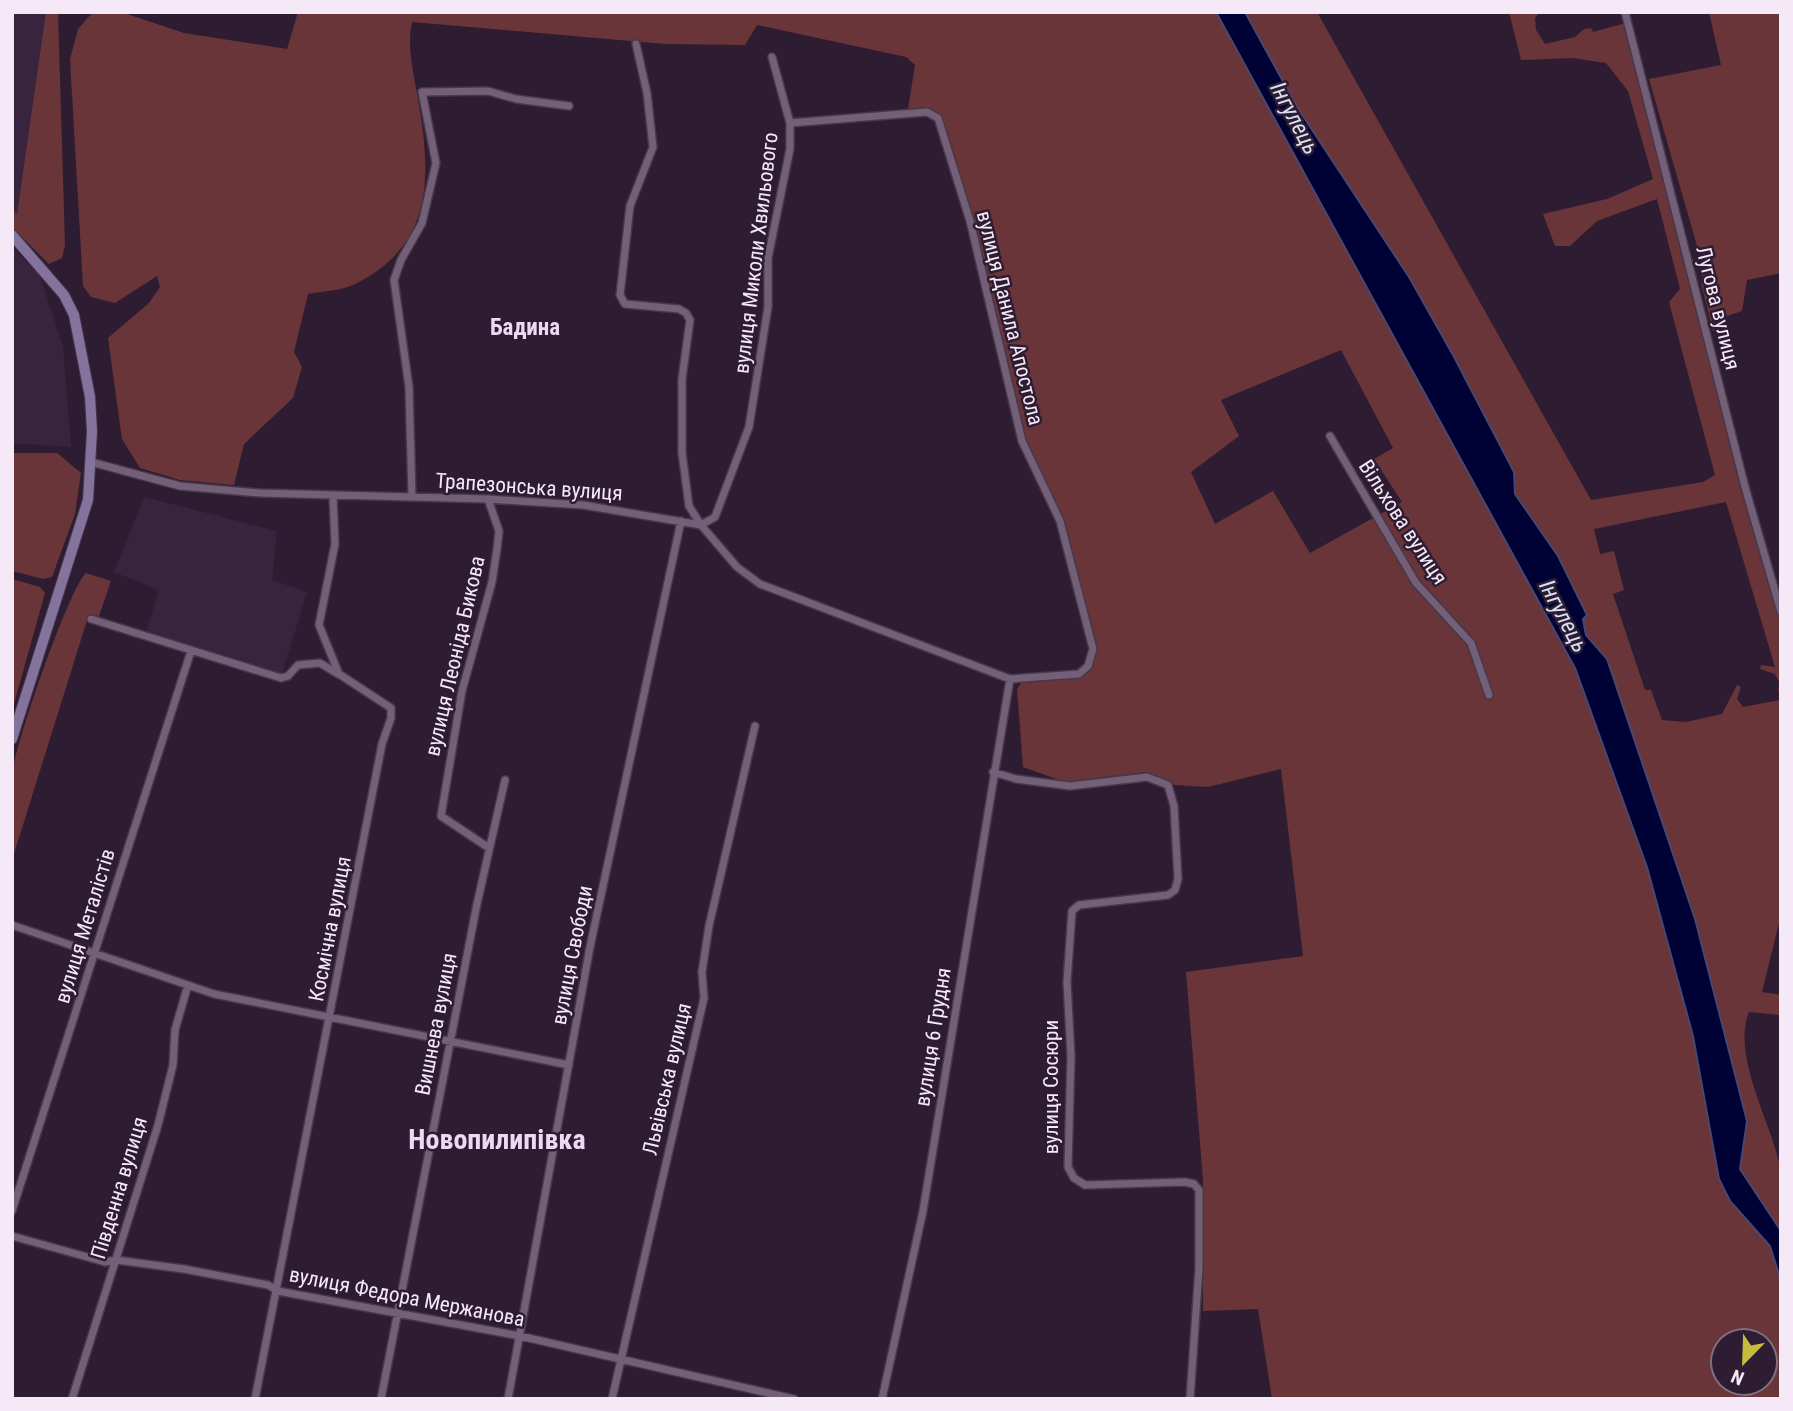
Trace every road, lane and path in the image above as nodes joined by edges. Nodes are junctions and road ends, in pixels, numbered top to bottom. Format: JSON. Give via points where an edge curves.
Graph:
{"nodes":[{"id":1,"x":1625,"y":12,"type":"edge"},
{"id":2,"x":636,"y":44,"type":"dead end"},
{"id":3,"x":772,"y":57,"type":"dead end"},
{"id":4,"x":569,"y":106,"type":"dead end"},
{"id":5,"x":790,"y":123,"type":"junction"},
{"id":6,"x":12,"y":235,"type":"edge"},
{"id":7,"x":1330,"y":436,"type":"dead end"},
{"id":8,"x":91,"y":462,"type":"junction"},
{"id":9,"x":333,"y":496,"type":"junction"},
{"id":10,"x":412,"y":496,"type":"junction"},
{"id":11,"x":488,"y":499,"type":"junction"},
{"id":12,"x":681,"y":521,"type":"junction"},
{"id":13,"x":701,"y":525,"type":"junction"},
{"id":14,"x":1781,"y":612,"type":"edge"},
{"id":15,"x":91,"y":618,"type":"dead end"},
{"id":16,"x":191,"y":651,"type":"junction"},
{"id":17,"x":339,"y":674,"type":"junction"},
{"id":18,"x":1010,"y":679,"type":"junction"},
{"id":19,"x":1489,"y":695,"type":"dead end"},
{"id":20,"x":755,"y":726,"type":"dead end"},
{"id":21,"x":12,"y":739,"type":"edge"},
{"id":22,"x":993,"y":772,"type":"junction"},
{"id":23,"x":505,"y":780,"type":"dead end"},
{"id":24,"x":489,"y":848,"type":"junction"},
{"id":25,"x":12,"y":925,"type":"edge"},
{"id":26,"x":96,"y":953,"type":"junction"},
{"id":27,"x":188,"y":985,"type":"junction"},
{"id":28,"x":330,"y":1020,"type":"junction"},
{"id":29,"x":452,"y":1043,"type":"junction"},
{"id":30,"x":569,"y":1065,"type":"junction"},
{"id":31,"x":12,"y":1211,"type":"edge"},
{"id":32,"x":12,"y":1236,"type":"edge"},
{"id":33,"x":116,"y":1260,"type":"junction"},
{"id":34,"x":278,"y":1291,"type":"junction"},
{"id":35,"x":398,"y":1314,"type":"junction"},
{"id":36,"x":520,"y":1336,"type":"junction"},
{"id":37,"x":621,"y":1361,"type":"junction"},
{"id":38,"x":72,"y":1399,"type":"edge"},
{"id":39,"x":255,"y":1399,"type":"edge"},
{"id":40,"x":381,"y":1399,"type":"edge"},
{"id":41,"x":508,"y":1399,"type":"edge"},
{"id":42,"x":612,"y":1399,"type":"edge"},
{"id":43,"x":794,"y":1399,"type":"edge"},
{"id":44,"x":882,"y":1399,"type":"edge"},
{"id":45,"x":1190,"y":1399,"type":"edge"}],
"edges":[{"from":1,"to":14,"type":"street","name":"Лугова вулиця"},
{"from":2,"to":13,"type":"street","via":[[653,146],[631,206],[620,295],[625,304],[679,309],[690,320],[682,379],[682,453],[688,506]]},
{"from":3,"to":5,"type":"street","name":"вулиця Миколи Хвильового"},
{"from":4,"to":10,"type":"street","via":[[488,91],[422,92],[436,163],[422,223],[394,280],[409,387]]},
{"from":5,"to":13,"type":"street","name":"вулиця Миколи Хвильового","via":[[790,149],[768,258],[768,307],[749,427],[715,517]]},
{"from":5,"to":18,"type":"street","name":"вулиця Данила Апостола","via":[[927,112],[938,118],[970,221],[1022,441],[1060,521],[1093,649],[1088,666],[1079,674]]},
{"from":6,"to":8,"type":"main road","via":[[65,295],[74,315],[90,397]]},
{"from":7,"to":19,"type":"street","name":"Вільхова вулиця","via":[[1416,583],[1471,643]]},
{"from":8,"to":9,"type":"street","name":"Трапезонська вулиця","via":[[180,486]]},
{"from":8,"to":21,"type":"main road","via":[[88,500],[76,544]]},
{"from":9,"to":10,"type":"street","name":"Трапезонська вулиця"},
{"from":9,"to":17,"type":"street","via":[[335,544],[320,625]]},
{"from":10,"to":11,"type":"street","name":"Трапезонська вулиця"},
{"from":11,"to":12,"type":"street","name":"Трапезонська вулиця","via":[[583,505]]},
{"from":11,"to":24,"type":"street","name":"вулиця Леоніда Бикова","via":[[499,531],[494,571],[462,691],[441,816]]},
{"from":12,"to":13,"type":"street","name":"Трапезонська вулиця"},
{"from":12,"to":30,"type":"street","name":"вулиця Свободи"},
{"from":13,"to":18,"type":"street","via":[[737,567],[760,584]]},
{"from":15,"to":16,"type":"street"},
{"from":16,"to":17,"type":"street","name":"Космічна вулиця","via":[[281,678],[298,665],[320,663]]},
{"from":16,"to":26,"type":"street","name":"вулиця Металістів"},
{"from":17,"to":28,"type":"street","name":"Космічна вулиця","via":[[384,701],[391,708],[391,718]]},
{"from":18,"to":22,"type":"street","name":"вулиця 6 Грудня"},
{"from":20,"to":37,"type":"street","name":"Львівська вулиця","via":[[709,926],[702,972],[704,998]]},
{"from":22,"to":44,"type":"street","name":"вулиця 6 Грудня","via":[[923,1211]]},
{"from":22,"to":45,"type":"street","name":"вулиця Сосюри","via":[[1070,786],[1147,776],[1168,785],[1174,806],[1175,890],[1168,895],[1079,905],[1072,911],[1067,982],[1071,1056],[1068,1167],[1085,1185],[1185,1182],[1199,1190]]},
{"from":23,"to":24,"type":"street","name":"Вишнева вулиця"},
{"from":24,"to":29,"type":"street","name":"Вишнева вулиця"},
{"from":25,"to":26,"type":"street"},
{"from":26,"to":27,"type":"street"},
{"from":26,"to":31,"type":"street","name":"вулиця Металістів"},
{"from":27,"to":28,"type":"street"},
{"from":27,"to":33,"type":"street","name":"Південна вулиця","via":[[158,1125]]},
{"from":28,"to":29,"type":"street"},
{"from":28,"to":34,"type":"street","name":"Космічна вулиця"},
{"from":29,"to":30,"type":"street"},
{"from":29,"to":35,"type":"street","name":"Вишнева вулиця"},
{"from":30,"to":36,"type":"street","name":"вулиця Свободи"},
{"from":32,"to":33,"type":"street","name":"вулиця Федора Мержанова","via":[[105,1262]]},
{"from":33,"to":34,"type":"street","name":"вулиця Федора Мержанова","via":[[268,1285]]},
{"from":33,"to":38,"type":"street","name":"Південна вулиця"},
{"from":34,"to":35,"type":"street","name":"вулиця Федора Мержанова"},
{"from":34,"to":39,"type":"street","name":"Космічна вулиця"},
{"from":35,"to":36,"type":"street","name":"вулиця Федора Мержанова"},
{"from":35,"to":40,"type":"street","name":"Вишнева вулиця"},
{"from":36,"to":37,"type":"street","name":"вулиця Федора Мержанова"},
{"from":36,"to":41,"type":"street","name":"вулиця Свободи"},
{"from":37,"to":42,"type":"street","name":"Львівська вулиця"},
{"from":37,"to":43,"type":"street","name":"вулиця Федора Мержанова"}]}
